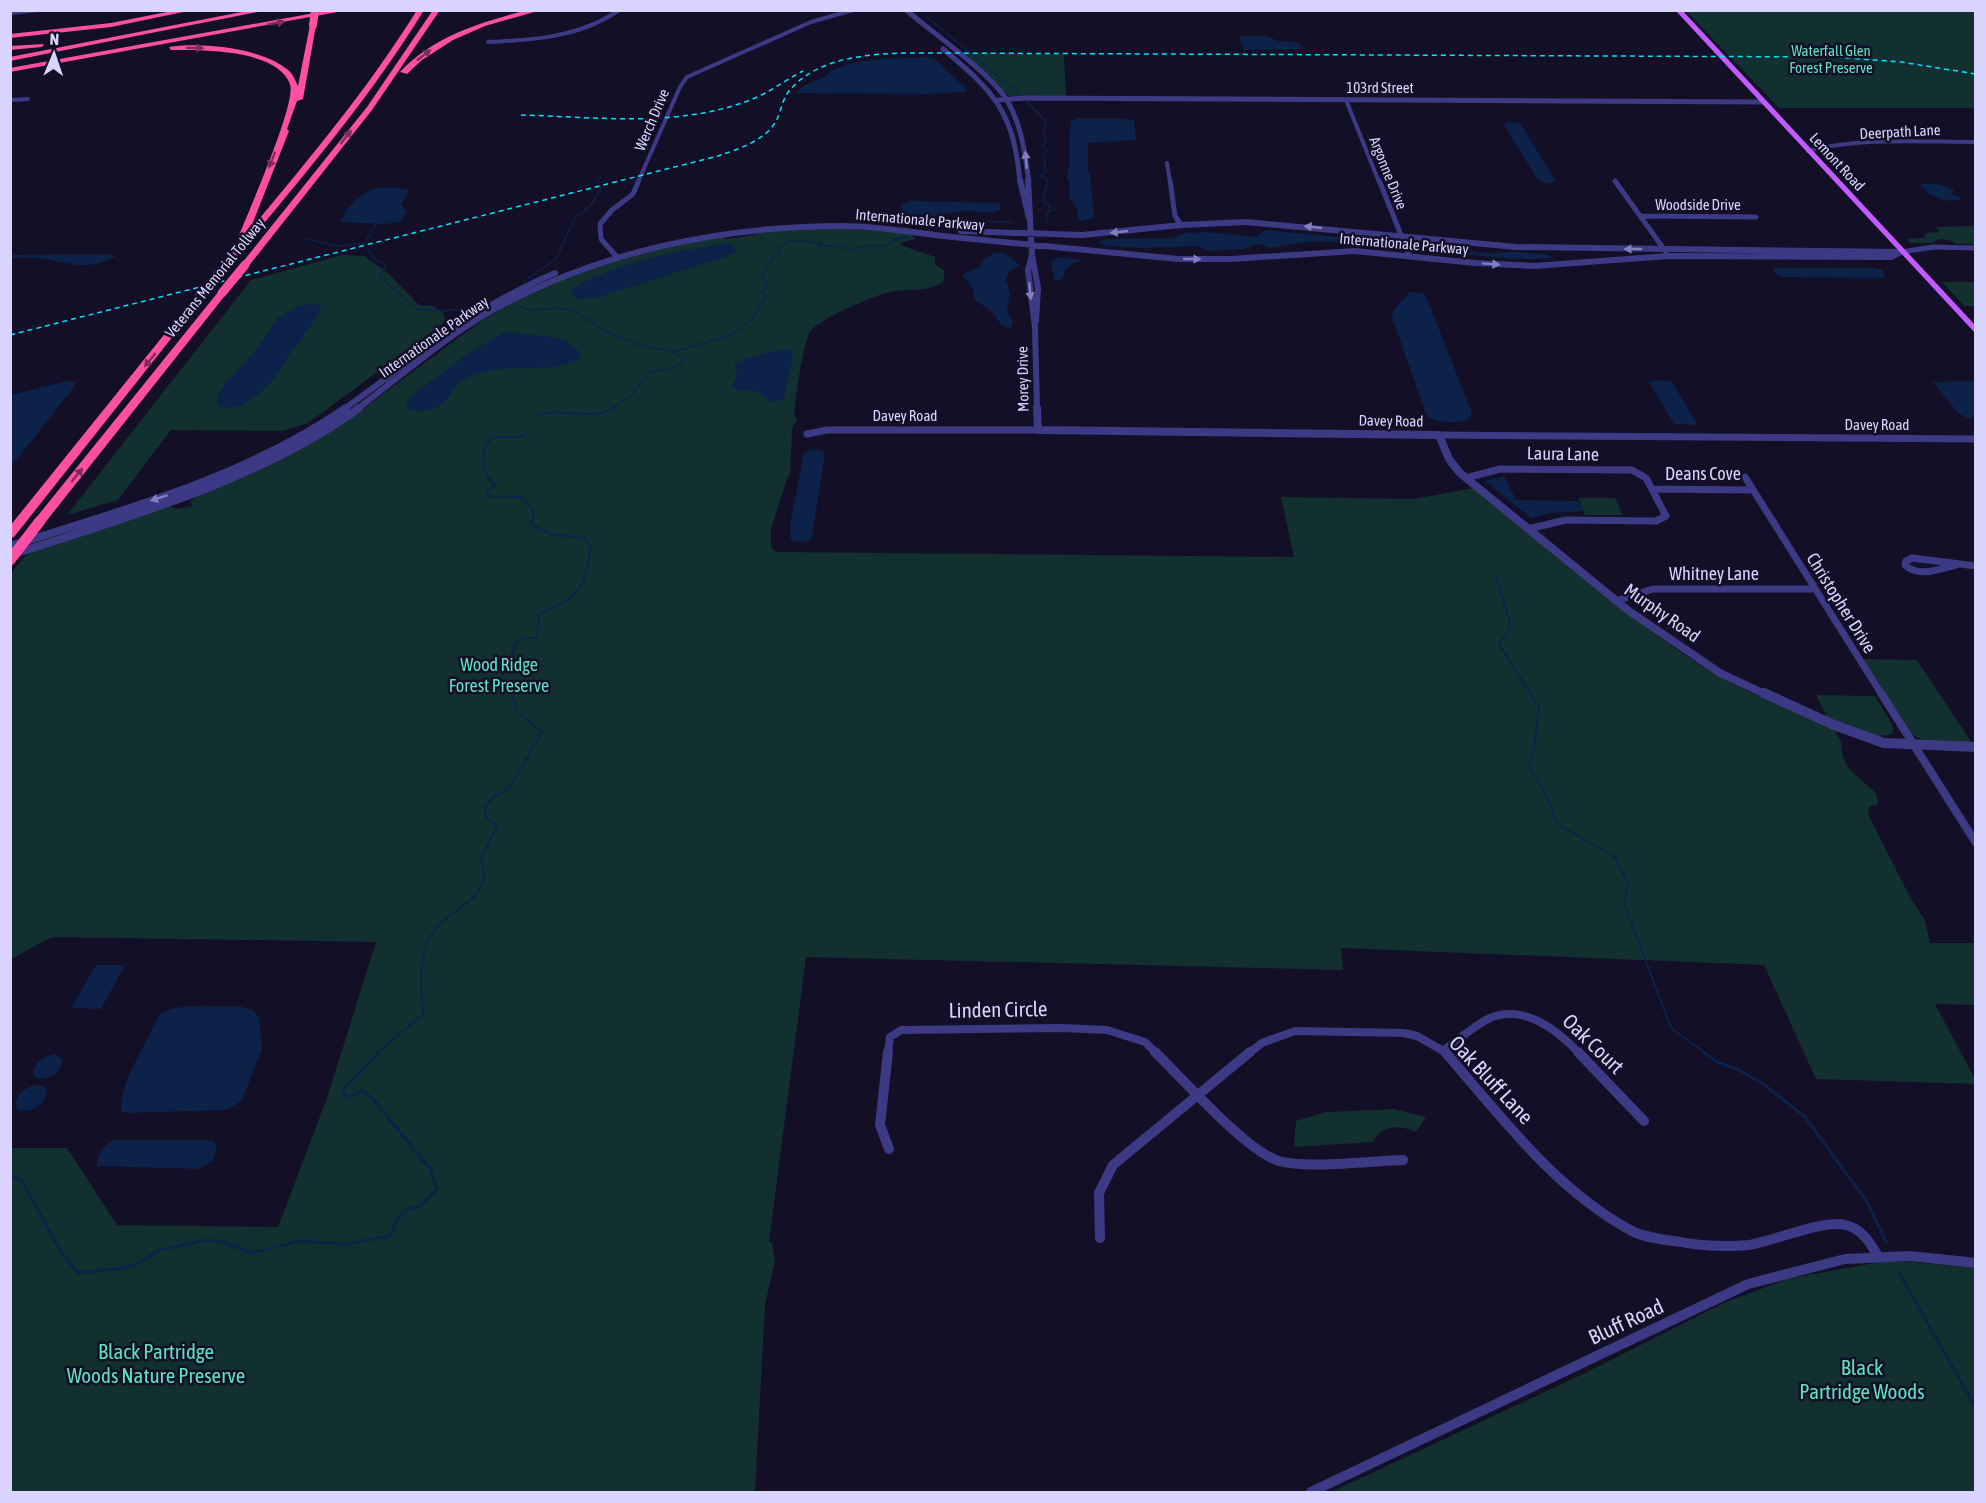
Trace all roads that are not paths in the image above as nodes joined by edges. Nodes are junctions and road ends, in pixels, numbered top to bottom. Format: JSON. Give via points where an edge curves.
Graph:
{"nodes":[{"id":1,"x":39,"y":10,"type":"edge"},
{"id":2,"x":190,"y":10,"type":"edge"},
{"id":3,"x":220,"y":10,"type":"edge"},
{"id":4,"x":242,"y":10,"type":"edge"},
{"id":5,"x":265,"y":10,"type":"edge"},
{"id":6,"x":315,"y":10,"type":"edge"},
{"id":7,"x":345,"y":10,"type":"edge"},
{"id":8,"x":421,"y":10,"type":"edge"},
{"id":9,"x":437,"y":10,"type":"edge"},
{"id":10,"x":538,"y":10,"type":"edge"},
{"id":11,"x":619,"y":10,"type":"edge"},
{"id":12,"x":853,"y":10,"type":"edge"},
{"id":13,"x":906,"y":10,"type":"edge"},
{"id":14,"x":1678,"y":10,"type":"edge"},
{"id":15,"x":11,"y":12,"type":"edge"},
{"id":16,"x":912,"y":16,"type":"junction"},
{"id":17,"x":10,"y":36,"type":"edge"},
{"id":18,"x":488,"y":42,"type":"dead end"},
{"id":19,"x":10,"y":52,"type":"edge"},
{"id":20,"x":74,"y":59,"type":"junction"},
{"id":21,"x":10,"y":60,"type":"edge"},
{"id":22,"x":10,"y":70,"type":"edge"},
{"id":23,"x":381,"y":94,"type":"junction"},
{"id":24,"x":10,"y":99,"type":"edge"},
{"id":25,"x":28,"y":99,"type":"dead end"},
{"id":26,"x":1006,"y":99,"type":"junction"},
{"id":27,"x":998,"y":100,"type":"junction"},
{"id":28,"x":1346,"y":100,"type":"junction"},
{"id":29,"x":1763,"y":102,"type":"junction"},
{"id":30,"x":281,"y":138,"type":"junction"},
{"id":31,"x":1798,"y":141,"type":"junction"},
{"id":32,"x":1976,"y":142,"type":"edge"},
{"id":33,"x":1826,"y":146,"type":"junction"},
{"id":34,"x":1808,"y":151,"type":"junction"},
{"id":35,"x":1167,"y":164,"type":"dead end"},
{"id":36,"x":1615,"y":181,"type":"dead end"},
{"id":37,"x":1640,"y":216,"type":"junction"},
{"id":38,"x":1756,"y":217,"type":"dead end"},
{"id":39,"x":1029,"y":218,"type":"junction"},
{"id":40,"x":1181,"y":225,"type":"junction"},
{"id":41,"x":1031,"y":236,"type":"junction"},
{"id":42,"x":1401,"y":237,"type":"junction"},
{"id":43,"x":1032,"y":244,"type":"junction"},
{"id":44,"x":1976,"y":248,"type":"edge"},
{"id":45,"x":1663,"y":249,"type":"junction"},
{"id":46,"x":1901,"y":252,"type":"junction"},
{"id":47,"x":234,"y":254,"type":"junction"},
{"id":48,"x":615,"y":255,"type":"junction"},
{"id":49,"x":1409,"y":255,"type":"junction"},
{"id":50,"x":1668,"y":256,"type":"junction"},
{"id":51,"x":515,"y":295,"type":"junction"},
{"id":52,"x":1976,"y":332,"type":"edge"},
{"id":53,"x":1038,"y":430,"type":"junction"},
{"id":54,"x":807,"y":434,"type":"dead end"},
{"id":55,"x":1438,"y":435,"type":"junction"},
{"id":56,"x":1976,"y":439,"type":"edge"},
{"id":57,"x":1745,"y":477,"type":"dead end"},
{"id":58,"x":1466,"y":478,"type":"junction"},
{"id":59,"x":1652,"y":489,"type":"junction"},
{"id":60,"x":1753,"y":490,"type":"junction"},
{"id":61,"x":1528,"y":529,"type":"junction"},
{"id":62,"x":13,"y":531,"type":"edge"},
{"id":63,"x":10,"y":546,"type":"edge"},
{"id":64,"x":10,"y":555,"type":"edge"},
{"id":65,"x":10,"y":560,"type":"edge"},
{"id":66,"x":1956,"y":565,"type":"junction"},
{"id":67,"x":1976,"y":566,"type":"edge"},
{"id":68,"x":1815,"y":590,"type":"junction"},
{"id":69,"x":1616,"y":601,"type":"junction"},
{"id":70,"x":1913,"y":746,"type":"junction"},
{"id":71,"x":1976,"y":747,"type":"edge"},
{"id":72,"x":1976,"y":843,"type":"edge"},
{"id":73,"x":1444,"y":1050,"type":"junction"},
{"id":74,"x":1199,"y":1095,"type":"junction"},
{"id":75,"x":1644,"y":1121,"type":"dead end"},
{"id":76,"x":889,"y":1149,"type":"dead end"},
{"id":77,"x":1403,"y":1160,"type":"dead end"},
{"id":78,"x":1100,"y":1238,"type":"dead end"},
{"id":79,"x":1878,"y":1256,"type":"junction"},
{"id":80,"x":1976,"y":1263,"type":"edge"},
{"id":81,"x":1311,"y":1492,"type":"edge"}],
"edges":[{"from":1,"to":15,"type":"street"},
{"from":2,"to":17,"type":"highway","via":[[111,25]]},
{"from":3,"to":19,"type":"highway"},
{"from":4,"to":19,"type":"highway"},
{"from":5,"to":21,"type":"highway"},
{"from":6,"to":30,"type":"highway","bridge":true,"via":[[302,89]]},
{"from":20,"to":7,"type":"highway","one_way":true},
{"from":8,"to":47,"type":"highway","name":"Veterans Memorial Tollway","via":[[400,48]]},
{"from":9,"to":23,"type":"highway","name":"Veterans Memorial Tollway"},
{"from":23,"to":10,"type":"highway","one_way":true,"via":[[420,57],[444,41],[485,24]]},
{"from":11,"to":18,"type":"street","via":[[569,32]]},
{"from":12,"to":48,"type":"street","name":"Werch Drive","via":[[811,22],[687,77],[633,194],[600,224],[601,239]]},
{"from":13,"to":16,"type":"street"},
{"from":14,"to":29,"type":"main road","name":"Lemont Road"},
{"from":16,"to":26,"type":"street","via":[[993,83]]},
{"from":16,"to":27,"type":"street"},
{"from":20,"to":22,"type":"highway"},
{"from":20,"to":30,"type":"highway","one_way":true,"via":[[185,48],[263,59],[283,70],[294,83]]},
{"from":65,"to":23,"type":"highway","name":"Veterans Memorial Tollway","one_way":true,"bridge":true},
{"from":24,"to":25,"type":"street"},
{"from":26,"to":27,"type":"street","name":"103rd Street"},
{"from":26,"to":28,"type":"street","name":"103rd Street"},
{"from":39,"to":26,"type":"street","one_way":true,"via":[[1031,201],[1023,139]]},
{"from":27,"to":39,"type":"street","via":[[1010,123],[1021,200]]},
{"from":28,"to":29,"type":"street","name":"103rd Street"},
{"from":28,"to":42,"type":"street","name":"Argonne Drive"},
{"from":29,"to":31,"type":"main road","name":"Lemont Road"},
{"from":30,"to":47,"type":"highway","one_way":true},
{"from":31,"to":33,"type":"street","name":"Deerpath Lane"},
{"from":31,"to":34,"type":"main road","name":"Lemont Road"},
{"from":32,"to":33,"type":"street","name":"Deerpath Lane"},
{"from":33,"to":34,"type":"street","name":"Deerpath Lane"},
{"from":34,"to":46,"type":"main road","name":"Lemont Road"},
{"from":35,"to":40,"type":"street","via":[[1175,216]]},
{"from":36,"to":37,"type":"street"},
{"from":37,"to":38,"type":"street","name":"Woodside Drive"},
{"from":37,"to":45,"type":"street"},
{"from":39,"to":41,"type":"street","name":"Morey Drive"},
{"from":40,"to":41,"type":"street","name":"Internationale Parkway","one_way":true},
{"from":42,"to":40,"type":"street","name":"Internationale Parkway","one_way":true,"via":[[1267,223]]},
{"from":41,"to":43,"type":"street","name":"Morey Drive"},
{"from":41,"to":48,"type":"street","name":"Internationale Parkway","via":[[882,224],[798,223],[690,235]]},
{"from":45,"to":42,"type":"street","name":"Internationale Parkway","one_way":true,"via":[[1516,247]]},
{"from":42,"to":49,"type":"street","name":"Argonne Drive"},
{"from":43,"to":48,"type":"street","name":"Internationale Parkway","via":[[822,226],[727,234]]},
{"from":43,"to":49,"type":"street","name":"Internationale Parkway","one_way":true,"via":[[1189,259],[1342,251]]},
{"from":43,"to":53,"type":"street","name":"Morey Drive","via":[[1028,270],[1035,328]]},
{"from":44,"to":46,"type":"street","name":"Internationale Parkway","via":[[1933,247]]},
{"from":45,"to":46,"type":"street","name":"Internationale Parkway"},
{"from":45,"to":50,"type":"street"},
{"from":46,"to":50,"type":"street","name":"Internationale Parkway","via":[[1891,257]]},
{"from":46,"to":52,"type":"main road","name":"Lemont Road"},
{"from":47,"to":62,"type":"highway","name":"Veterans Memorial Tollway","one_way":true,"bridge":true},
{"from":48,"to":51,"type":"street","name":"Internationale Parkway"},
{"from":49,"to":50,"type":"street","name":"Internationale Parkway","one_way":true,"via":[[1533,266]]},
{"from":51,"to":63,"type":"street","name":"Internationale Parkway","one_way":true,"via":[[463,321],[345,408],[283,445],[180,491]]},
{"from":51,"to":64,"type":"street","name":"Internationale Parkway","via":[[349,415],[271,460],[162,506]]},
{"from":53,"to":54,"type":"street","name":"Davey Road","via":[[827,430]]},
{"from":53,"to":55,"type":"street","name":"Davey Road"},
{"from":55,"to":56,"type":"street","name":"Davey Road"},
{"from":55,"to":58,"type":"street","name":"Murphy Road","via":[[1449,459]]},
{"from":57,"to":60,"type":"street","name":"Christopher Drive"},
{"from":58,"to":59,"type":"street","name":"Laura Lane","via":[[1500,469],[1632,471],[1643,475]]},
{"from":58,"to":61,"type":"street","name":"Murphy Road"},
{"from":59,"to":60,"type":"street","name":"Deans Cove"},
{"from":59,"to":61,"type":"street","via":[[1666,516],[1661,520],[1566,520]]},
{"from":60,"to":68,"type":"street","name":"Christopher Drive"},
{"from":61,"to":69,"type":"street","name":"Murphy Road"},
{"from":66,"to":66,"type":"street","via":[[1912,558],[1905,565],[1930,572]]},
{"from":66,"to":67,"type":"street"},
{"from":68,"to":69,"type":"street","name":"Whitney Lane","via":[[1653,589]]},
{"from":68,"to":70,"type":"street","name":"Christopher Drive"},
{"from":69,"to":70,"type":"street","name":"Murphy Road","via":[[1720,673],[1843,729],[1884,743]]},
{"from":70,"to":71,"type":"street","name":"Murphy Road"},
{"from":70,"to":72,"type":"street","name":"Christopher Drive"},
{"from":73,"to":74,"type":"street","name":"Oak Bluff Lane","via":[[1404,1033],[1295,1030],[1262,1043]]},
{"from":73,"to":75,"type":"street","name":"Oak Court","via":[[1490,1018],[1534,1018],[1560,1033]]},
{"from":73,"to":79,"type":"street","name":"Oak Bluff Lane","via":[[1559,1177],[1593,1206],[1634,1232],[1683,1243],[1747,1245],[1846,1223],[1867,1237]]},
{"from":74,"to":76,"type":"street","name":"Linden Circle","via":[[1145,1042],[1107,1030],[902,1030],[890,1037],[887,1046],[880,1125]]},
{"from":74,"to":77,"type":"street","name":"Linden Circle","via":[[1262,1153],[1278,1161],[1297,1164]]},
{"from":74,"to":78,"type":"street","name":"Oak Bluff Lane","via":[[1113,1165],[1099,1193]]},
{"from":79,"to":80,"type":"street","name":"Bluff Road"},
{"from":79,"to":81,"type":"street","name":"Bluff Road","via":[[1845,1259],[1748,1284]]}]}
